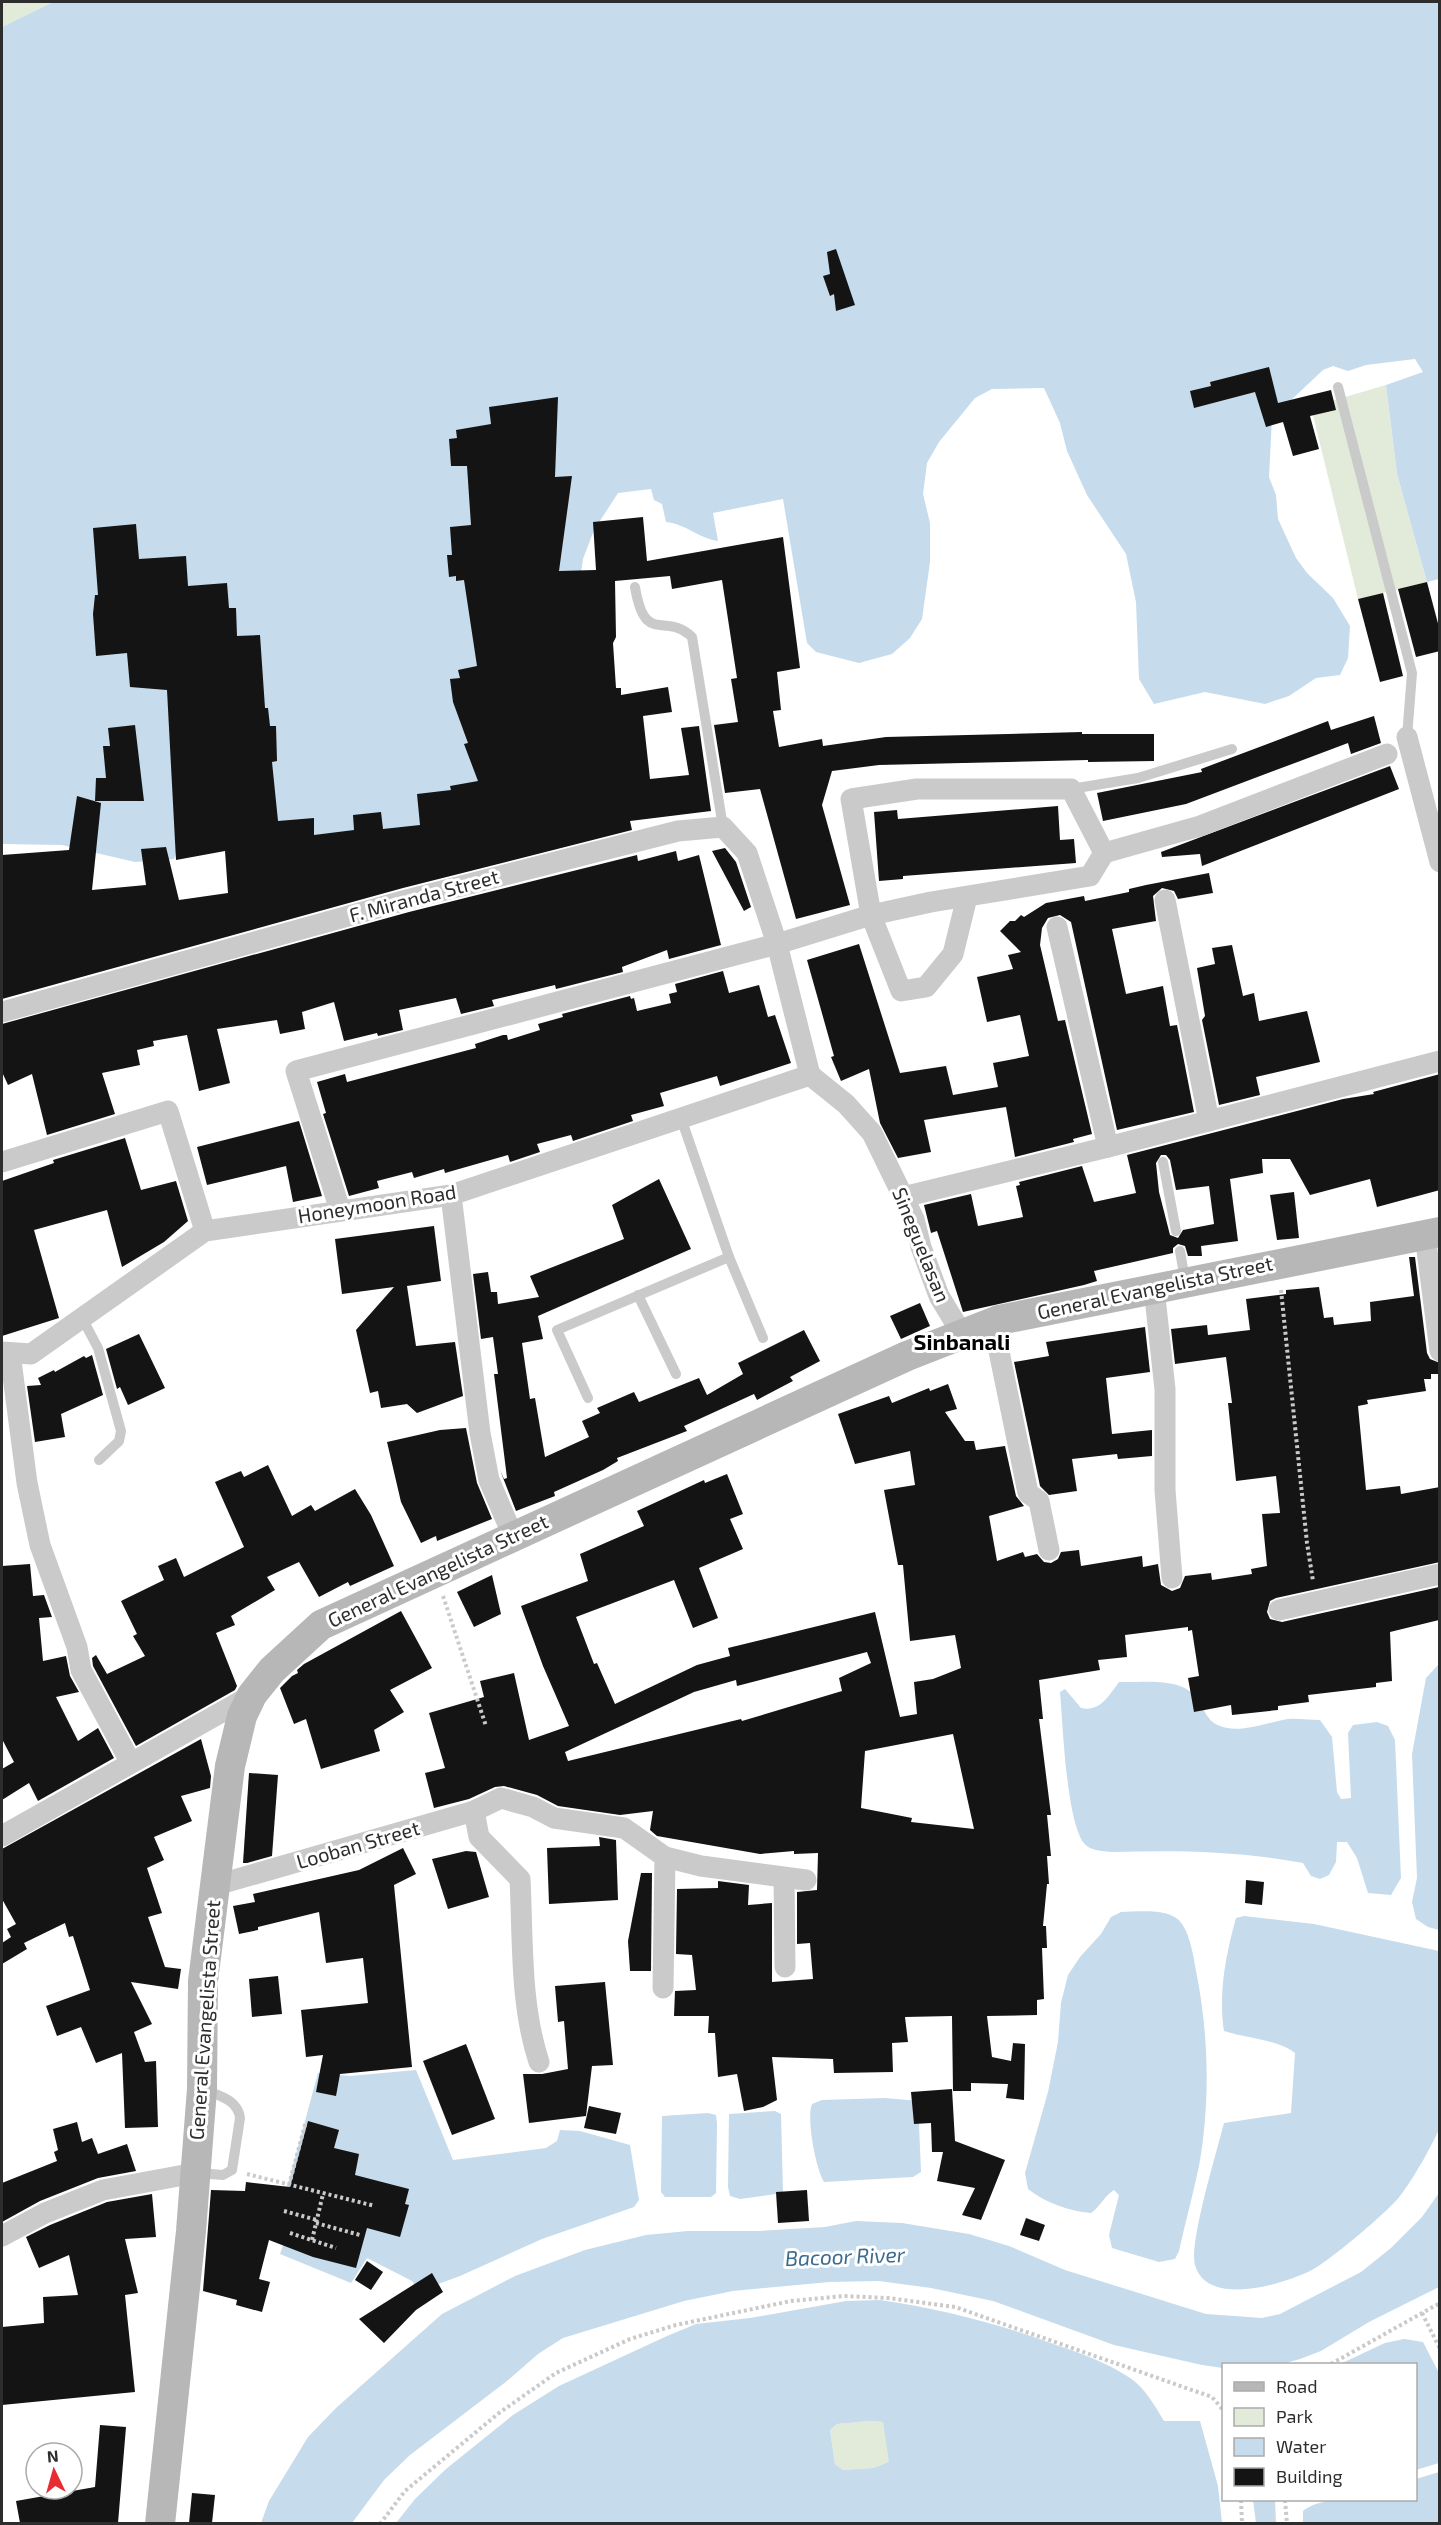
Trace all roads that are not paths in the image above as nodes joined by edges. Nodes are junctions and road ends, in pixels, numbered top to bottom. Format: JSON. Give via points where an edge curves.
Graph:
{"nodes":[{"id":1,"x":1338,"y":387,"type":"dead end"},
{"id":2,"x":635,"y":587,"type":"dead end"},
{"id":3,"x":1407,"y":737,"type":"joint"},
{"id":4,"x":1232,"y":749,"type":"dead end"},
{"id":5,"x":1387,"y":754,"type":"dead end"},
{"id":6,"x":1071,"y":789,"type":"junction"},
{"id":7,"x":723,"y":827,"type":"junction"},
{"id":8,"x":1104,"y":853,"type":"junction"},
{"id":9,"x":1440,"y":862,"type":"edge"},
{"id":10,"x":968,"y":897,"type":"junction"},
{"id":11,"x":1165,"y":900,"type":"dead end"},
{"id":12,"x":871,"y":915,"type":"junction"},
{"id":13,"x":1058,"y":927,"type":"dead end"},
{"id":14,"x":777,"y":944,"type":"junction"},
{"id":15,"x":2,"y":1012,"type":"edge"},
{"id":16,"x":1440,"y":1061,"type":"edge"},
{"id":17,"x":810,"y":1075,"type":"junction"},
{"id":18,"x":681,"y":1118,"type":"junction"},
{"id":19,"x":1209,"y":1120,"type":"junction"},
{"id":20,"x":1108,"y":1147,"type":"junction"},
{"id":21,"x":2,"y":1162,"type":"edge"},
{"id":22,"x":1163,"y":1162,"type":"dead end"},
{"id":23,"x":451,"y":1195,"type":"junction"},
{"id":24,"x":903,"y":1197,"type":"junction"},
{"id":25,"x":340,"y":1210,"type":"junction"},
{"id":26,"x":205,"y":1231,"type":"junction"},
{"id":27,"x":1176,"y":1231,"type":"dead end"},
{"id":28,"x":1432,"y":1233,"type":"edge"},
{"id":29,"x":1180,"y":1251,"type":"dead end"},
{"id":30,"x":729,"y":1257,"type":"junction"},
{"id":31,"x":1185,"y":1282,"type":"junction"},
{"id":32,"x":1154,"y":1288,"type":"junction"},
{"id":33,"x":638,"y":1295,"type":"junction"},
{"id":34,"x":82,"y":1318,"type":"junction"},
{"id":35,"x":993,"y":1322,"type":"junction"},
{"id":36,"x":962,"y":1334,"type":"junction"},
{"id":37,"x":763,"y":1338,"type":"dead end"},
{"id":38,"x":1440,"y":1351,"type":"edge"},
{"id":39,"x":6,"y":1352,"type":"edge"},
{"id":40,"x":676,"y":1374,"type":"dead end"},
{"id":41,"x":588,"y":1398,"type":"dead end"},
{"id":42,"x":99,"y":1460,"type":"dead end"},
{"id":43,"x":513,"y":1536,"type":"junction"},
{"id":44,"x":1048,"y":1550,"type":"dead end"},
{"id":45,"x":1440,"y":1574,"type":"edge"},
{"id":46,"x":1172,"y":1578,"type":"dead end"},
{"id":47,"x":1279,"y":1610,"type":"dead end"},
{"id":48,"x":252,"y":1695,"type":"junction"},
{"id":49,"x":131,"y":1763,"type":"junction"},
{"id":50,"x":474,"y":1811,"type":"junction"},
{"id":51,"x":2,"y":1836,"type":"edge"},
{"id":52,"x":665,"y":1857,"type":"junction"},
{"id":53,"x":784,"y":1878,"type":"junction"},
{"id":54,"x":806,"y":1880,"type":"dead end"},
{"id":55,"x":213,"y":1886,"type":"junction"},
{"id":56,"x":785,"y":1967,"type":"dead end"},
{"id":57,"x":663,"y":1988,"type":"dead end"},
{"id":58,"x":540,"y":2062,"type":"dead end"},
{"id":59,"x":202,"y":2089,"type":"junction"},
{"id":60,"x":195,"y":2173,"type":"junction"},
{"id":61,"x":2,"y":2236,"type":"edge"},
{"id":62,"x":160,"y":2523,"type":"edge"}],
"edges":[{"from":1,"to":3,"type":"lane","via":[[1412,673]]},
{"from":2,"to":7,"type":"lane","via":[[641,614],[647,621],[685,631],[692,637]]},
{"from":3,"to":9,"type":"street"},
{"from":4,"to":6,"type":"lane","via":[[1138,778]]},
{"from":5,"to":8,"type":"street","via":[[1200,825]]},
{"from":6,"to":8,"type":"street"},
{"from":6,"to":12,"type":"street","via":[[917,789],[851,800]]},
{"from":7,"to":14,"type":"street","via":[[747,853]]},
{"from":7,"to":15,"type":"street","name":"F. Miranda Street","via":[[678,831],[406,900]]},
{"from":8,"to":10,"type":"street","via":[[1089,876]]},
{"from":10,"to":12,"type":"street"},
{"from":10,"to":12,"type":"street","via":[[953,954],[926,987],[901,991]]},
{"from":11,"to":19,"type":"street"},
{"from":12,"to":14,"type":"street"},
{"from":13,"to":20,"type":"street"},
{"from":14,"to":17,"type":"street"},
{"from":14,"to":25,"type":"street","via":[[296,1071]]},
{"from":16,"to":19,"type":"street"},
{"from":17,"to":18,"type":"street","name":"Honeymoon Road"},
{"from":17,"to":24,"type":"street","name":"Sineguelasan","via":[[846,1104],[872,1134]]},
{"from":18,"to":23,"type":"street","name":"Honeymoon Road"},
{"from":18,"to":30,"type":"lane"},
{"from":19,"to":20,"type":"street"},
{"from":20,"to":24,"type":"street"},
{"from":21,"to":26,"type":"street","via":[[168,1111]]},
{"from":22,"to":27,"type":"lane"},
{"from":23,"to":25,"type":"street","name":"Honeymoon Road"},
{"from":23,"to":43,"type":"street","via":[[480,1433],[489,1480]]},
{"from":24,"to":36,"type":"street","name":"Sineguelasan","via":[[939,1296]]},
{"from":25,"to":26,"type":"street","name":"Honeymoon Road"},
{"from":26,"to":34,"type":"street","name":"Honeymoon Road"},
{"from":28,"to":31,"type":"main road","name":"General Evangelista Street"},
{"from":28,"to":38,"type":"street"},
{"from":29,"to":31,"type":"lane"},
{"from":30,"to":33,"type":"lane"},
{"from":30,"to":37,"type":"lane"},
{"from":31,"to":32,"type":"main road","name":"General Evangelista Street"},
{"from":32,"to":35,"type":"main road","name":"General Evangelista Street"},
{"from":32,"to":46,"type":"street","via":[[1164,1389],[1165,1490]]},
{"from":33,"to":40,"type":"lane"},
{"from":33,"to":41,"type":"lane","via":[[557,1330]]},
{"from":34,"to":39,"type":"street","name":"Honeymoon Road","via":[[31,1354]]},
{"from":34,"to":42,"type":"lane","via":[[98,1348],[121,1431],[120,1441]]},
{"from":35,"to":36,"type":"main road","name":"General Evangelista Street"},
{"from":35,"to":44,"type":"street","via":[[1028,1493],[1039,1501]]},
{"from":36,"to":43,"type":"main road","name":"General Evangelista Street"},
{"from":39,"to":49,"type":"street","via":[[40,1545],[77,1647],[81,1671]]},
{"from":43,"to":48,"type":"main road","name":"General Evangelista Street","via":[[321,1625],[272,1670]]},
{"from":45,"to":47,"type":"street"},
{"from":48,"to":49,"type":"street"},
{"from":48,"to":55,"type":"main road","name":"General Evangelista Street","via":[[242,1716],[230,1766]]},
{"from":49,"to":51,"type":"street"},
{"from":50,"to":52,"type":"street","name":"Looban Street","via":[[501,1798],[554,1818],[624,1828]]},
{"from":50,"to":55,"type":"street","name":"Looban Street"},
{"from":50,"to":58,"type":"street","via":[[479,1837],[520,1879],[525,1989]]},
{"from":52,"to":53,"type":"street"},
{"from":52,"to":57,"type":"street"},
{"from":53,"to":54,"type":"street"},
{"from":53,"to":56,"type":"street"},
{"from":55,"to":59,"type":"main road","name":"General Evangelista Street","via":[[203,1981]]},
{"from":59,"to":60,"type":"main road","name":"General Evangelista Street"},
{"from":59,"to":60,"type":"lane","via":[[231,2101],[239,2112],[232,2170],[223,2175]]},
{"from":60,"to":61,"type":"street","via":[[103,2190],[45,2213]]},
{"from":60,"to":62,"type":"main road","name":"General Evangelista Street"}]}
